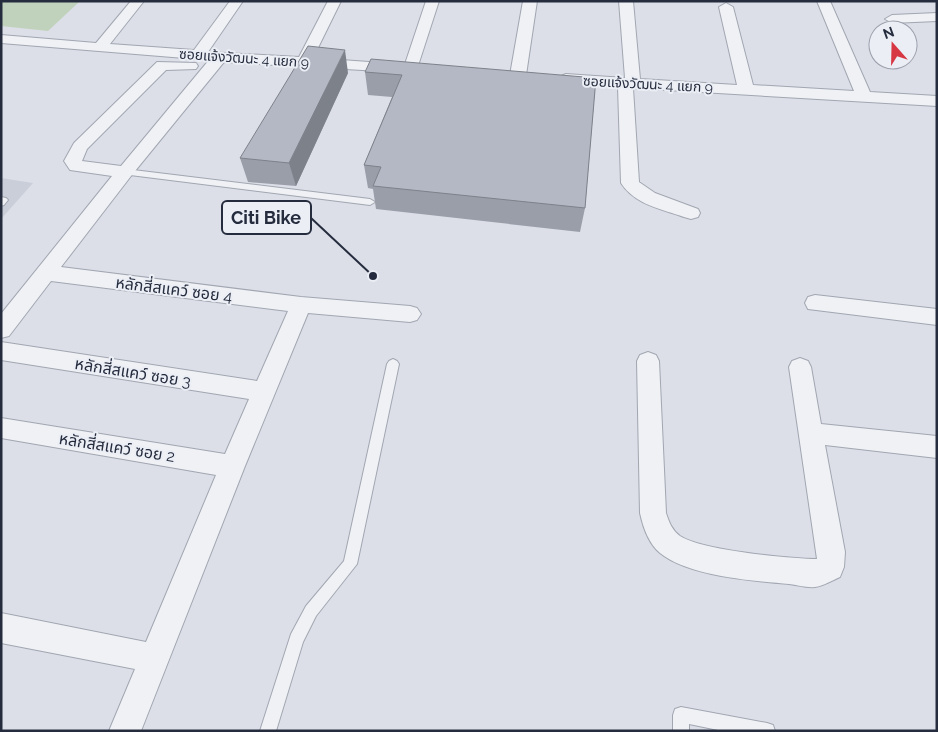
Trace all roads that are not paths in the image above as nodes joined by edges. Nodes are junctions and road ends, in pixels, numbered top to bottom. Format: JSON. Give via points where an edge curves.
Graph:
{"nodes":[{"id":1,"x":138,"y":1,"type":"edge"},
{"id":2,"x":237,"y":1,"type":"edge"},
{"id":3,"x":335,"y":1,"type":"edge"},
{"id":4,"x":433,"y":1,"type":"edge"},
{"id":5,"x":530,"y":1,"type":"edge"},
{"id":6,"x":626,"y":1,"type":"edge"},
{"id":7,"x":823,"y":1,"type":"edge"},
{"id":8,"x":924,"y":1,"type":"edge"},
{"id":9,"x":726,"y":7,"type":"dead end"},
{"id":10,"x":937,"y":15,"type":"edge"},
{"id":11,"x":892,"y":19,"type":"dead end"},
{"id":12,"x":1,"y":39,"type":"edge"},
{"id":13,"x":101,"y":46,"type":"junction"},
{"id":14,"x":209,"y":60,"type":"junction"},
{"id":15,"x":304,"y":62,"type":"junction"},
{"id":16,"x":411,"y":69,"type":"junction"},
{"id":17,"x":430,"y":70,"type":"edge"},
{"id":18,"x":629,"y":83,"type":"junction"},
{"id":19,"x":746,"y":90,"type":"junction"},
{"id":20,"x":865,"y":98,"type":"junction"},
{"id":21,"x":937,"y":101,"type":"edge"},
{"id":22,"x":125,"y":172,"type":"junction"},
{"id":23,"x":370,"y":202,"type":"dead end"},
{"id":24,"x":691,"y":213,"type":"dead end"},
{"id":25,"x":47,"y":273,"type":"junction"},
{"id":26,"x":815,"y":303,"type":"dead end"},
{"id":27,"x":301,"y":305,"type":"junction"},
{"id":28,"x":410,"y":314,"type":"dead end"},
{"id":29,"x":937,"y":317,"type":"edge"},
{"id":30,"x":1,"y":330,"type":"edge"},
{"id":31,"x":1,"y":351,"type":"edge"},
{"id":32,"x":648,"y":361,"type":"dead end"},
{"id":33,"x":393,"y":364,"type":"dead end"},
{"id":34,"x":800,"y":366,"type":"dead end"},
{"id":35,"x":264,"y":392,"type":"junction"},
{"id":36,"x":1,"y":428,"type":"edge"},
{"id":37,"x":811,"y":433,"type":"junction"},
{"id":38,"x":937,"y":447,"type":"edge"},
{"id":39,"x":232,"y":466,"type":"junction"},
{"id":40,"x":1,"y":628,"type":"edge"},
{"id":41,"x":154,"y":658,"type":"junction"},
{"id":42,"x":125,"y":731,"type":"edge"},
{"id":43,"x":268,"y":731,"type":"edge"},
{"id":44,"x":681,"y":731,"type":"edge"},
{"id":45,"x":767,"y":731,"type":"edge"}],
"edges":[{"from":1,"to":13,"type":"street"},
{"from":2,"to":14,"type":"street"},
{"from":3,"to":15,"type":"street"},
{"from":4,"to":16,"type":"street"},
{"from":5,"to":18,"type":"street","name":"ซอยแจ้งวัฒนะ 4 แยก 9","via":[[513,75]]},
{"from":6,"to":18,"type":"street"},
{"from":7,"to":20,"type":"street"},
{"from":8,"to":10,"type":"street"},
{"from":9,"to":19,"type":"street"},
{"from":10,"to":11,"type":"street"},
{"from":12,"to":13,"type":"street","name":"ซอยแจ้งวัฒนะ 4 แยก 9"},
{"from":13,"to":14,"type":"street","name":"ซอยแจ้งวัฒนะ 4 แยก 9"},
{"from":14,"to":15,"type":"street","name":"ซอยแจ้งวัฒนะ 4 แยก 9"},
{"from":14,"to":22,"type":"street"},
{"from":14,"to":22,"type":"street","via":[[162,65],[80,147],[73,161],[76,166]]},
{"from":15,"to":16,"type":"street","name":"ซอยแจ้งวัฒนะ 4 แยก 9"},
{"from":16,"to":17,"type":"street","name":"ซอยแจ้งวัฒนะ 4 แยก 9"},
{"from":18,"to":19,"type":"street","name":"ซอยแจ้งวัฒนะ 4 แยก 9"},
{"from":18,"to":24,"type":"street","via":[[630,182],[638,192]]},
{"from":19,"to":20,"type":"street","name":"ซอยแจ้งวัฒนะ 4 แยก 9"},
{"from":20,"to":21,"type":"street","name":"ซอยแจ้งวัฒนะ 4 แยก 9"},
{"from":22,"to":23,"type":"lane"},
{"from":22,"to":25,"type":"street"},
{"from":25,"to":27,"type":"street","name":"หลักสี่สแคว์ ซอย 4"},
{"from":25,"to":30,"type":"street"},
{"from":26,"to":29,"type":"street"},
{"from":27,"to":28,"type":"street","name":"หลักสี่สแคว์ ซอย 4"},
{"from":27,"to":35,"type":"street"},
{"from":31,"to":35,"type":"street","name":"หลักสี่สแคว์ ซอย 3"},
{"from":32,"to":37,"type":"street","via":[[653,513],[658,529],[670,545],[702,559],[816,573],[830,567],[831,552]]},
{"from":33,"to":43,"type":"lane","via":[[350,564],[311,611],[296,639]]},
{"from":34,"to":37,"type":"street"},
{"from":35,"to":39,"type":"street"},
{"from":36,"to":39,"type":"street","name":"หลักสี่สแคว์ ซอย 2"},
{"from":37,"to":38,"type":"street"},
{"from":39,"to":41,"type":"street"},
{"from":40,"to":41,"type":"street"},
{"from":41,"to":42,"type":"street"},
{"from":44,"to":45,"type":"lane","via":[[681,715]]}]}
